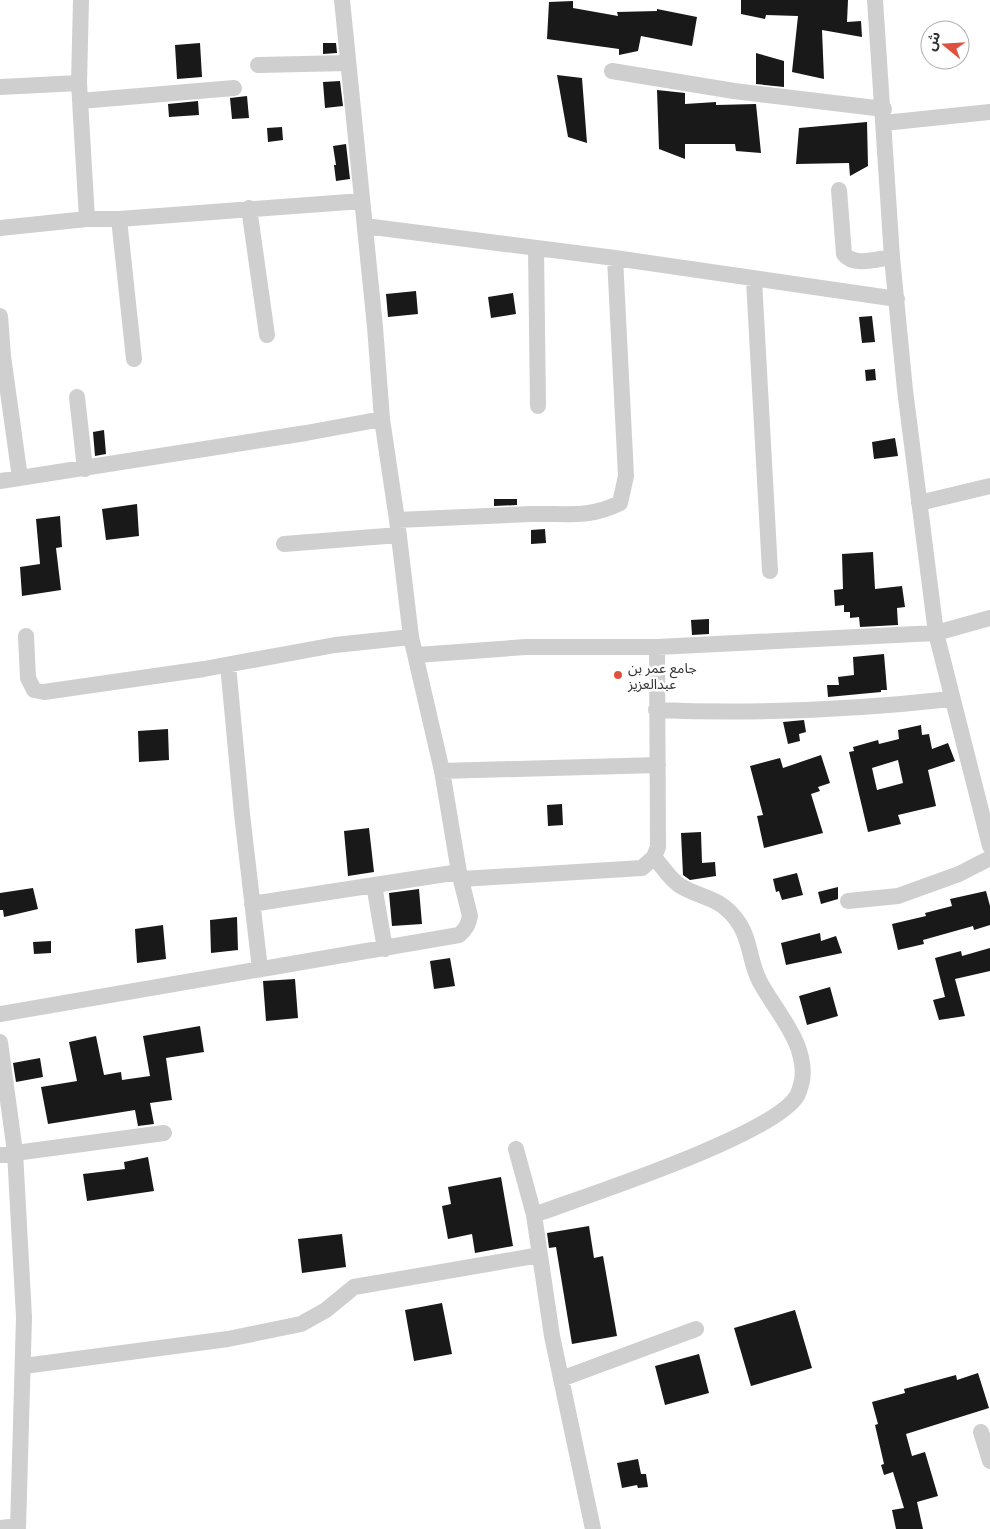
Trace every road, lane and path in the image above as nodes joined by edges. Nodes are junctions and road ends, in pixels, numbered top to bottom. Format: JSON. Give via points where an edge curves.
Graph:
{"nodes":[{"id":1,"x":81,"y":0,"type":"edge"},
{"id":2,"x":342,"y":0,"type":"edge"},
{"id":3,"x":875,"y":0,"type":"edge"},
{"id":4,"x":348,"y":63,"type":"junction"},
{"id":5,"x":258,"y":65,"type":"dead end"},
{"id":6,"x":612,"y":71,"type":"dead end"},
{"id":7,"x":79,"y":83,"type":"junction"},
{"id":8,"x":0,"y":87,"type":"edge"},
{"id":9,"x":234,"y":88,"type":"dead end"},
{"id":10,"x":80,"y":101,"type":"junction"},
{"id":11,"x":990,"y":112,"type":"edge"},
{"id":12,"x":884,"y":116,"type":"junction"},
{"id":13,"x":839,"y":190,"type":"dead end"},
{"id":14,"x":362,"y":201,"type":"junction"},
{"id":15,"x":249,"y":208,"type":"junction"},
{"id":16,"x":87,"y":219,"type":"junction"},
{"id":17,"x":119,"y":219,"type":"junction"},
{"id":18,"x":365,"y":226,"type":"junction"},
{"id":19,"x":0,"y":228,"type":"edge"},
{"id":20,"x":536,"y":248,"type":"junction"},
{"id":21,"x":892,"y":257,"type":"junction"},
{"id":22,"x":615,"y":258,"type":"junction"},
{"id":23,"x":754,"y":280,"type":"junction"},
{"id":24,"x":897,"y":299,"type":"junction"},
{"id":25,"x":0,"y":316,"type":"edge"},
{"id":26,"x":267,"y":335,"type":"dead end"},
{"id":27,"x":134,"y":359,"type":"dead end"},
{"id":28,"x":77,"y":397,"type":"dead end"},
{"id":29,"x":538,"y":406,"type":"dead end"},
{"id":30,"x":382,"y":419,"type":"junction"},
{"id":31,"x":84,"y":469,"type":"junction"},
{"id":32,"x":20,"y":478,"type":"junction"},
{"id":33,"x":0,"y":481,"type":"edge"},
{"id":34,"x":990,"y":486,"type":"edge"},
{"id":35,"x":919,"y":503,"type":"junction"},
{"id":36,"x":398,"y":528,"type":"junction"},
{"id":37,"x":284,"y":544,"type":"dead end"},
{"id":38,"x":770,"y":571,"type":"dead end"},
{"id":39,"x":990,"y":618,"type":"edge"},
{"id":40,"x":936,"y":633,"type":"junction"},
{"id":41,"x":26,"y":636,"type":"dead end"},
{"id":42,"x":411,"y":637,"type":"junction"},
{"id":43,"x":657,"y":647,"type":"junction"},
{"id":44,"x":417,"y":655,"type":"junction"},
{"id":45,"x":228,"y":666,"type":"junction"},
{"id":46,"x":951,"y":699,"type":"junction"},
{"id":47,"x":656,"y":710,"type":"junction"},
{"id":48,"x":658,"y":765,"type":"junction"},
{"id":49,"x":442,"y":771,"type":"junction"},
{"id":50,"x":990,"y":846,"type":"edge"},
{"id":51,"x":654,"y":857,"type":"junction"},
{"id":52,"x":990,"y":858,"type":"edge"},
{"id":53,"x":460,"y":876,"type":"junction"},
{"id":54,"x":374,"y":885,"type":"junction"},
{"id":55,"x":848,"y":901,"type":"dead end"},
{"id":56,"x":252,"y":904,"type":"junction"},
{"id":57,"x":384,"y":949,"type":"junction"},
{"id":58,"x":260,"y":969,"type":"junction"},
{"id":59,"x":0,"y":1014,"type":"edge"},
{"id":60,"x":0,"y":1042,"type":"edge"},
{"id":61,"x":164,"y":1133,"type":"dead end"},
{"id":62,"x":516,"y":1149,"type":"dead end"},
{"id":63,"x":7,"y":1153,"type":"edge"},
{"id":64,"x":534,"y":1215,"type":"junction"},
{"id":65,"x":540,"y":1255,"type":"junction"},
{"id":66,"x":696,"y":1329,"type":"dead end"},
{"id":67,"x":24,"y":1366,"type":"junction"},
{"id":68,"x":561,"y":1379,"type":"junction"},
{"id":69,"x":981,"y":1432,"type":"dead end"},
{"id":70,"x":990,"y":1461,"type":"edge"},
{"id":71,"x":18,"y":1527,"type":"edge"},
{"id":72,"x":0,"y":1528,"type":"edge"},
{"id":73,"x":592,"y":1529,"type":"edge"}],
"edges":[{"from":1,"to":7,"type":"street"},
{"from":2,"to":4,"type":"street"},
{"from":3,"to":12,"type":"street"},
{"from":4,"to":5,"type":"street"},
{"from":4,"to":14,"type":"street"},
{"from":6,"to":12,"type":"street"},
{"from":7,"to":8,"type":"street"},
{"from":7,"to":10,"type":"street"},
{"from":9,"to":10,"type":"street"},
{"from":10,"to":16,"type":"street"},
{"from":11,"to":12,"type":"street"},
{"from":12,"to":21,"type":"street"},
{"from":13,"to":21,"type":"street","via":[[844,254],[855,261]]},
{"from":14,"to":15,"type":"street"},
{"from":14,"to":18,"type":"street"},
{"from":15,"to":17,"type":"street"},
{"from":15,"to":26,"type":"street"},
{"from":16,"to":17,"type":"street"},
{"from":16,"to":19,"type":"street"},
{"from":17,"to":27,"type":"street"},
{"from":18,"to":20,"type":"street"},
{"from":18,"to":30,"type":"street"},
{"from":20,"to":22,"type":"street"},
{"from":20,"to":29,"type":"street"},
{"from":21,"to":24,"type":"street"},
{"from":22,"to":23,"type":"street"},
{"from":22,"to":36,"type":"street","via":[[626,476],[620,503],[603,511],[576,515],[540,514]]},
{"from":23,"to":24,"type":"street"},
{"from":23,"to":38,"type":"street"},
{"from":24,"to":35,"type":"street"},
{"from":25,"to":32,"type":"street"},
{"from":28,"to":31,"type":"street"},
{"from":30,"to":31,"type":"street"},
{"from":30,"to":36,"type":"street"},
{"from":31,"to":32,"type":"street"},
{"from":32,"to":33,"type":"street"},
{"from":34,"to":35,"type":"street"},
{"from":35,"to":40,"type":"street"},
{"from":36,"to":37,"type":"street"},
{"from":36,"to":42,"type":"street"},
{"from":39,"to":40,"type":"street"},
{"from":40,"to":43,"type":"street"},
{"from":40,"to":46,"type":"street"},
{"from":41,"to":45,"type":"street","via":[[28,678],[34,690],[44,692]]},
{"from":42,"to":44,"type":"street"},
{"from":42,"to":45,"type":"street","via":[[335,645]]},
{"from":43,"to":44,"type":"street","via":[[526,647]]},
{"from":43,"to":47,"type":"street"},
{"from":44,"to":49,"type":"street"},
{"from":45,"to":56,"type":"street"},
{"from":46,"to":47,"type":"street","via":[[881,707],[719,713]]},
{"from":46,"to":50,"type":"street"},
{"from":47,"to":48,"type":"street"},
{"from":48,"to":49,"type":"street"},
{"from":48,"to":51,"type":"street","via":[[660,816],[658,847]]},
{"from":49,"to":53,"type":"street"},
{"from":51,"to":53,"type":"street","via":[[642,868]]},
{"from":51,"to":64,"type":"street","via":[[672,880],[720,902],[744,929],[759,982],[793,1035],[802,1081],[797,1096],[764,1123],[700,1153]]},
{"from":52,"to":55,"type":"street","via":[[959,874],[898,896]]},
{"from":53,"to":54,"type":"street"},
{"from":53,"to":57,"type":"street","via":[[470,916],[466,930],[459,935]]},
{"from":54,"to":56,"type":"street"},
{"from":54,"to":57,"type":"street"},
{"from":56,"to":58,"type":"street"},
{"from":57,"to":58,"type":"street"},
{"from":58,"to":59,"type":"street"},
{"from":60,"to":63,"type":"street"},
{"from":61,"to":63,"type":"street"},
{"from":62,"to":64,"type":"street"},
{"from":63,"to":67,"type":"street","via":[[24,1317]]},
{"from":64,"to":65,"type":"street"},
{"from":65,"to":67,"type":"street","via":[[354,1287],[326,1310],[301,1324],[228,1339]]},
{"from":65,"to":68,"type":"street"},
{"from":66,"to":68,"type":"street"},
{"from":67,"to":71,"type":"street"},
{"from":68,"to":73,"type":"street"},
{"from":69,"to":70,"type":"street"},
{"from":71,"to":72,"type":"street"}]}
